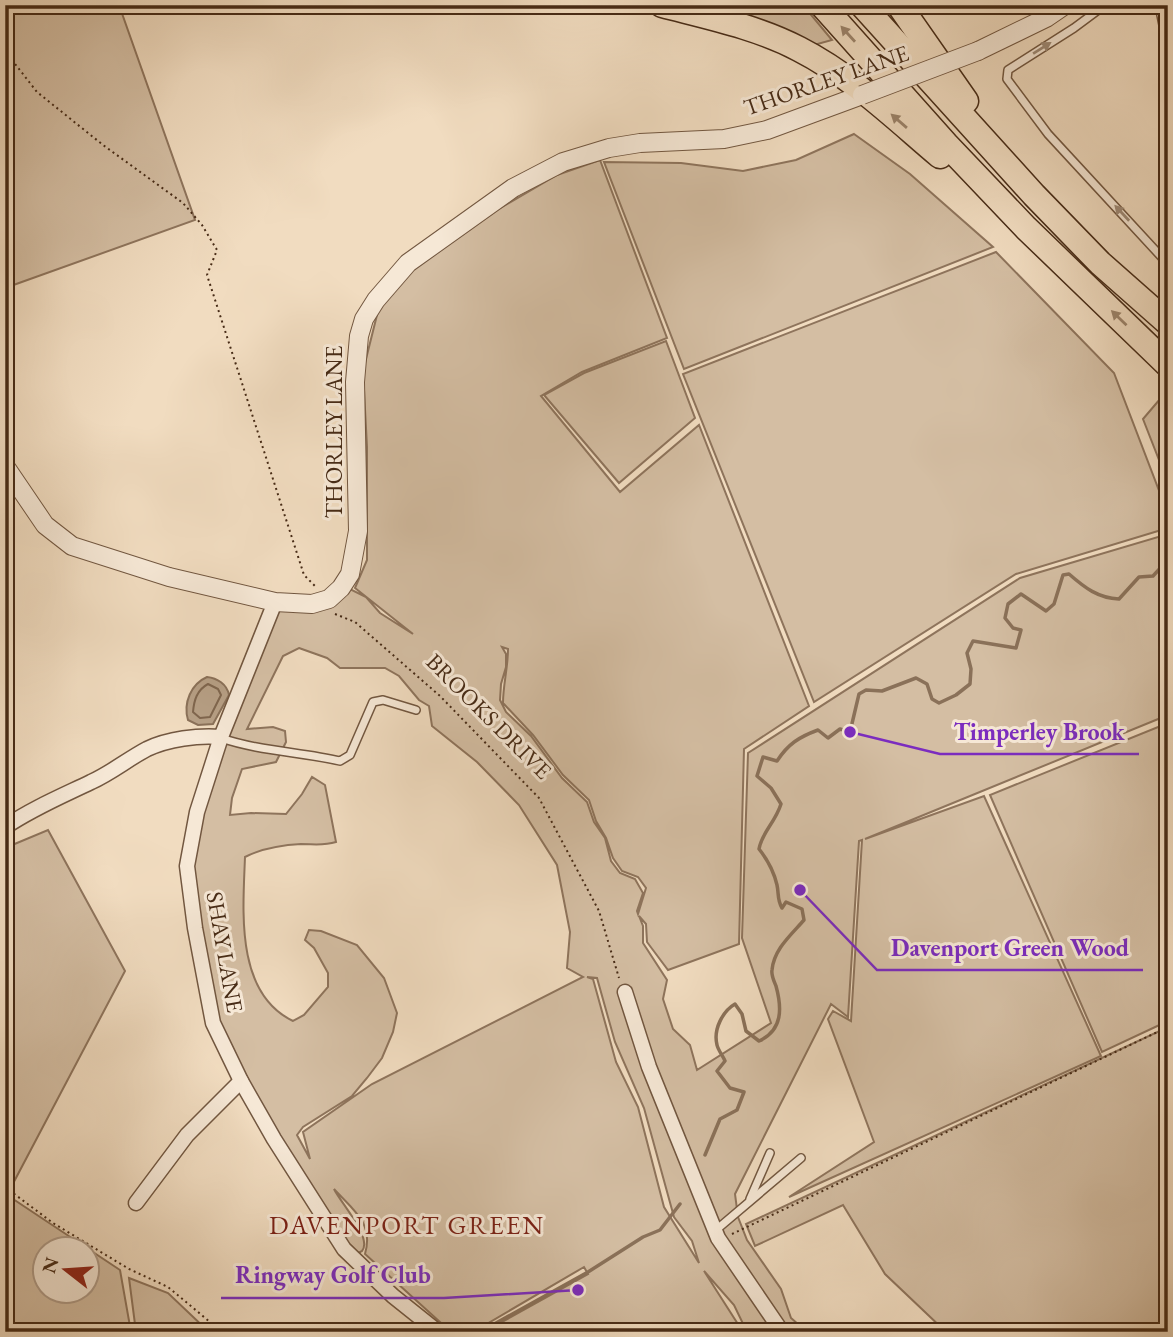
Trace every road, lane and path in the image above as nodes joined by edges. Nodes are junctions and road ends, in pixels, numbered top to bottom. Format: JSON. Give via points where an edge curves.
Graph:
{"nodes":[{"id":1,"x":662,"y":5,"type":"edge"},
{"id":2,"x":822,"y":5,"type":"edge"},
{"id":3,"x":862,"y":5,"type":"edge"},
{"id":4,"x":899,"y":5,"type":"edge"},
{"id":5,"x":1065,"y":5,"type":"edge"},
{"id":6,"x":1105,"y":5,"type":"edge"},
{"id":7,"x":1159,"y":5,"type":"edge"},
{"id":8,"x":1168,"y":50,"type":"edge"},
{"id":9,"x":5,"y":51,"type":"edge"},
{"id":10,"x":1034,"y":195,"type":"junction"},
{"id":11,"x":1027,"y":228,"type":"junction"},
{"id":12,"x":1168,"y":264,"type":"edge"},
{"id":13,"x":1168,"y":323,"type":"edge"},
{"id":14,"x":1168,"y":365,"type":"edge"},
{"id":15,"x":5,"y":466,"type":"edge"},
{"id":16,"x":320,"y":601,"type":"junction"},
{"id":17,"x":275,"y":602,"type":"junction"},
{"id":18,"x":416,"y":710,"type":"dead end"},
{"id":19,"x":221,"y":737,"type":"junction"},
{"id":20,"x":5,"y":827,"type":"edge"},
{"id":21,"x":619,"y":978,"type":"dead end"},
{"id":22,"x":625,"y":992,"type":"dead end"},
{"id":23,"x":1168,"y":1027,"type":"edge"},
{"id":24,"x":241,"y":1081,"type":"junction"},
{"id":25,"x":770,"y":1153,"type":"dead end"},
{"id":26,"x":801,"y":1158,"type":"dead end"},
{"id":27,"x":5,"y":1186,"type":"edge"},
{"id":28,"x":136,"y":1203,"type":"dead end"},
{"id":29,"x":748,"y":1203,"type":"junction"},
{"id":30,"x":717,"y":1235,"type":"junction"},
{"id":31,"x":222,"y":1332,"type":"edge"},
{"id":32,"x":438,"y":1332,"type":"edge"},
{"id":33,"x":782,"y":1332,"type":"edge"}],
"edges":[{"from":11,"to":1,"type":"highway","one_way":true,"via":[[820,60],[741,26]]},
{"from":11,"to":2,"type":"highway","one_way":true},
{"from":3,"to":10,"type":"highway"},
{"from":4,"to":10,"type":"highway"},
{"from":5,"to":16,"type":"street","name":"THORLEY LANE","bridge":true,"via":[[978,51],[767,130],[724,139],[640,143],[563,162],[513,188],[434,244],[402,270],[376,300],[359,336],[355,382],[358,531],[341,588]]},
{"from":12,"to":6,"type":"lane","one_way":true,"via":[[1048,134],[1007,79],[1008,70]]},
{"from":7,"to":8,"type":"lane"},
{"from":9,"to":16,"type":"path","via":[[37,92],[183,203],[218,250],[207,275],[304,575]]},
{"from":10,"to":13,"type":"highway","via":[[1100,263]]},
{"from":14,"to":11,"type":"highway","one_way":true},
{"from":15,"to":17,"type":"street","via":[[45,525],[72,546],[169,577]]},
{"from":16,"to":17,"type":"street"},
{"from":16,"to":21,"type":"path","name":"BROOKS DRIVE","via":[[355,622],[440,696],[539,798],[599,911]]},
{"from":17,"to":19,"type":"street","name":"SHAY LANE"},
{"from":18,"to":19,"type":"lane","via":[[383,700],[373,702],[350,755],[340,761]]},
{"from":19,"to":20,"type":"street","via":[[147,749]]},
{"from":19,"to":24,"type":"street","name":"SHAY LANE","via":[[197,811],[187,866],[213,1023]]},
{"from":22,"to":30,"type":"street","via":[[649,1067]]},
{"from":23,"to":30,"type":"path"},
{"from":24,"to":28,"type":"street","via":[[187,1135]]},
{"from":24,"to":32,"type":"street","name":"SHAY LANE","via":[[344,1250]]},
{"from":25,"to":29,"type":"lane"},
{"from":26,"to":29,"type":"lane"},
{"from":27,"to":31,"type":"path","via":[[75,1237],[168,1287]]},
{"from":29,"to":30,"type":"lane"},
{"from":30,"to":33,"type":"street"}]}
